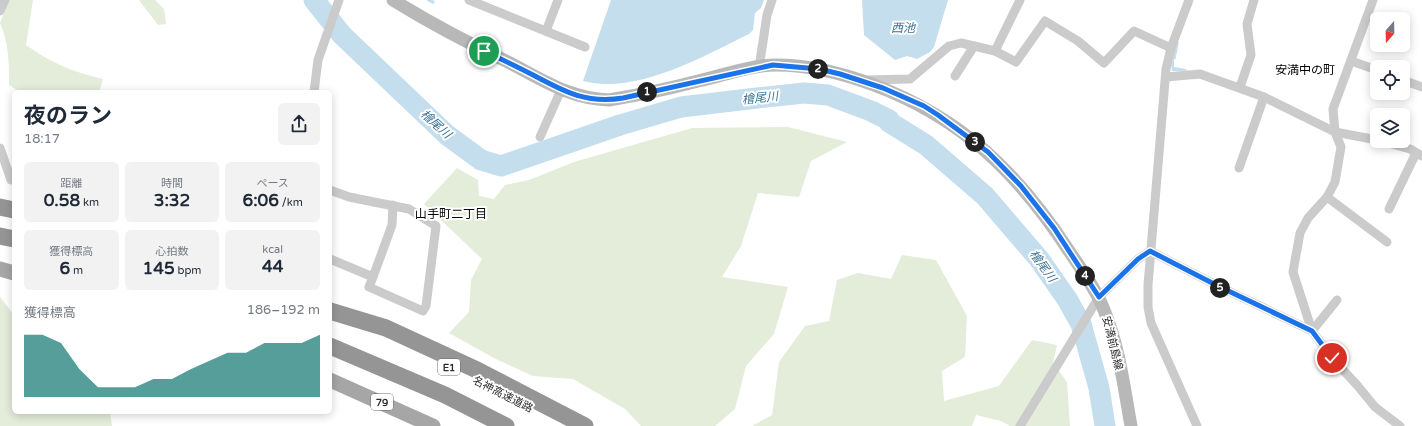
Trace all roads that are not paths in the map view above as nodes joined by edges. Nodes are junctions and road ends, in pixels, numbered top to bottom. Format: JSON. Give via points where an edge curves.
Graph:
{"nodes":[{"id":1,"x":4,"y":0,"type":"edge"},
{"id":2,"x":339,"y":0,"type":"edge"},
{"id":3,"x":393,"y":0,"type":"edge"},
{"id":4,"x":469,"y":0,"type":"edge"},
{"id":5,"x":558,"y":0,"type":"edge"},
{"id":6,"x":772,"y":0,"type":"edge"},
{"id":7,"x":1020,"y":0,"type":"edge"},
{"id":8,"x":1189,"y":0,"type":"edge"},
{"id":9,"x":1254,"y":0,"type":"edge"},
{"id":10,"x":1373,"y":0,"type":"edge"},
{"id":11,"x":0,"y":11,"type":"edge"},
{"id":12,"x":546,"y":31,"type":"junction"},
{"id":13,"x":585,"y":46,"type":"dead end"},
{"id":14,"x":974,"y":46,"type":"junction"},
{"id":15,"x":1171,"y":48,"type":"junction"},
{"id":16,"x":994,"y":51,"type":"junction"},
{"id":17,"x":1351,"y":61,"type":"junction"},
{"id":18,"x":760,"y":68,"type":"junction"},
{"id":19,"x":1370,"y":68,"type":"edge"},
{"id":20,"x":955,"y":76,"type":"dead end"},
{"id":21,"x":1166,"y":77,"type":"junction"},
{"id":22,"x":862,"y":80,"type":"junction"},
{"id":23,"x":1410,"y":83,"type":"edge"},
{"id":24,"x":1240,"y":87,"type":"junction"},
{"id":25,"x":1422,"y":87,"type":"edge"},
{"id":26,"x":314,"y":90,"type":"edge"},
{"id":27,"x":560,"y":90,"type":"junction"},
{"id":28,"x":1264,"y":97,"type":"junction"},
{"id":29,"x":1335,"y":132,"type":"junction"},
{"id":30,"x":540,"y":137,"type":"dead end"},
{"id":31,"x":1370,"y":139,"type":"edge"},
{"id":32,"x":0,"y":148,"type":"edge"},
{"id":33,"x":1405,"y":148,"type":"edge"},
{"id":34,"x":1419,"y":154,"type":"edge"},
{"id":35,"x":1239,"y":168,"type":"dead end"},
{"id":36,"x":10,"y":180,"type":"dead end"},
{"id":37,"x":332,"y":191,"type":"edge"},
{"id":38,"x":1327,"y":197,"type":"junction"},
{"id":39,"x":393,"y":205,"type":"junction"},
{"id":40,"x":0,"y":207,"type":"edge"},
{"id":41,"x":1389,"y":209,"type":"dead end"},
{"id":42,"x":12,"y":210,"type":"edge"},
{"id":43,"x":0,"y":236,"type":"edge"},
{"id":44,"x":12,"y":239,"type":"edge"},
{"id":45,"x":1387,"y":242,"type":"dead end"},
{"id":46,"x":1150,"y":251,"type":"junction"},
{"id":47,"x":332,"y":260,"type":"edge"},
{"id":48,"x":0,"y":269,"type":"edge"},
{"id":49,"x":12,"y":272,"type":"edge"},
{"id":50,"x":373,"y":278,"type":"junction"},
{"id":51,"x":1337,"y":300,"type":"dead end"},
{"id":52,"x":1095,"y":302,"type":"junction"},
{"id":53,"x":332,"y":313,"type":"edge"},
{"id":54,"x":332,"y":313,"type":"edge"},
{"id":55,"x":1312,"y":331,"type":"junction"},
{"id":56,"x":332,"y":347,"type":"edge"},
{"id":57,"x":332,"y":381,"type":"edge"},
{"id":58,"x":432,"y":426,"type":"edge"},
{"id":59,"x":506,"y":426,"type":"edge"},
{"id":60,"x":566,"y":426,"type":"edge"},
{"id":61,"x":585,"y":426,"type":"edge"},
{"id":62,"x":1020,"y":426,"type":"edge"},
{"id":63,"x":1131,"y":426,"type":"edge"},
{"id":64,"x":1197,"y":426,"type":"edge"},
{"id":65,"x":1400,"y":426,"type":"edge"}],
"edges":[{"from":1,"to":11,"type":"street"},
{"from":2,"to":26,"type":"street","via":[[318,60]]},
{"from":3,"to":27,"type":"main road","name":"安満前島線","via":[[434,25]]},
{"from":4,"to":12,"type":"street"},
{"from":5,"to":12,"type":"street"},
{"from":6,"to":18,"type":"street","via":[[767,15]]},
{"from":7,"to":16,"type":"street"},
{"from":8,"to":15,"type":"street"},
{"from":9,"to":24,"type":"street","via":[[1247,24],[1251,55]]},
{"from":10,"to":17,"type":"street"},
{"from":12,"to":13,"type":"street"},
{"from":14,"to":16,"type":"street"},
{"from":14,"to":20,"type":"street"},
{"from":14,"to":22,"type":"street","via":[[961,43],[949,46],[910,79]]},
{"from":15,"to":16,"type":"street","via":[[1134,31],[1104,63],[1078,41],[1045,21],[1016,62]]},
{"from":15,"to":21,"type":"street"},
{"from":17,"to":19,"type":"street"},
{"from":17,"to":29,"type":"street","via":[[1333,109]]},
{"from":18,"to":22,"type":"main road","name":"安満前島線","via":[[773,65],[819,69]]},
{"from":18,"to":27,"type":"main road","name":"安満前島線","via":[[609,100],[583,98]]},
{"from":21,"to":24,"type":"street","via":[[1200,74]]},
{"from":21,"to":46,"type":"street"},
{"from":22,"to":52,"type":"main road","name":"安満前島線","via":[[924,106],[988,152],[1021,186],[1054,228]]},
{"from":23,"to":25,"type":"street"},
{"from":24,"to":28,"type":"street"},
{"from":27,"to":30,"type":"street"},
{"from":28,"to":29,"type":"street"},
{"from":28,"to":35,"type":"street"},
{"from":29,"to":31,"type":"street"},
{"from":29,"to":38,"type":"street","via":[[1341,147],[1339,166],[1335,182]]},
{"from":32,"to":36,"type":"street"},
{"from":33,"to":34,"type":"street"},
{"from":34,"to":41,"type":"street"},
{"from":37,"to":39,"type":"street","via":[[350,197]]},
{"from":38,"to":45,"type":"street"},
{"from":38,"to":55,"type":"street","via":[[1308,218],[1300,233],[1293,272]]},
{"from":39,"to":50,"type":"street","via":[[392,225]]},
{"from":39,"to":50,"type":"street","via":[[408,209],[436,226],[426,306],[423,311],[369,287]]},
{"from":40,"to":42,"type":"highway"},
{"from":43,"to":44,"type":"highway"},
{"from":46,"to":52,"type":"street","via":[[1138,259]]},
{"from":46,"to":55,"type":"street"},
{"from":46,"to":64,"type":"street","via":[[1148,307],[1151,323]]},
{"from":47,"to":50,"type":"street"},
{"from":48,"to":49,"type":"main road"},
{"from":51,"to":55,"type":"street"},
{"from":52,"to":62,"type":"street"},
{"from":52,"to":63,"type":"main road","name":"安満前島線","via":[[1113,335]]},
{"from":53,"to":60,"type":"highway","name":"名神高速道路","number":"E1","via":[[474,378]]},
{"from":54,"to":61,"type":"highway","via":[[386,328],[477,370]]},
{"from":55,"to":65,"type":"street","via":[[1375,407]]},
{"from":56,"to":59,"type":"highway","number":"E1","via":[[445,395]]},
{"from":57,"to":58,"type":"main road","number":"79"}]}
